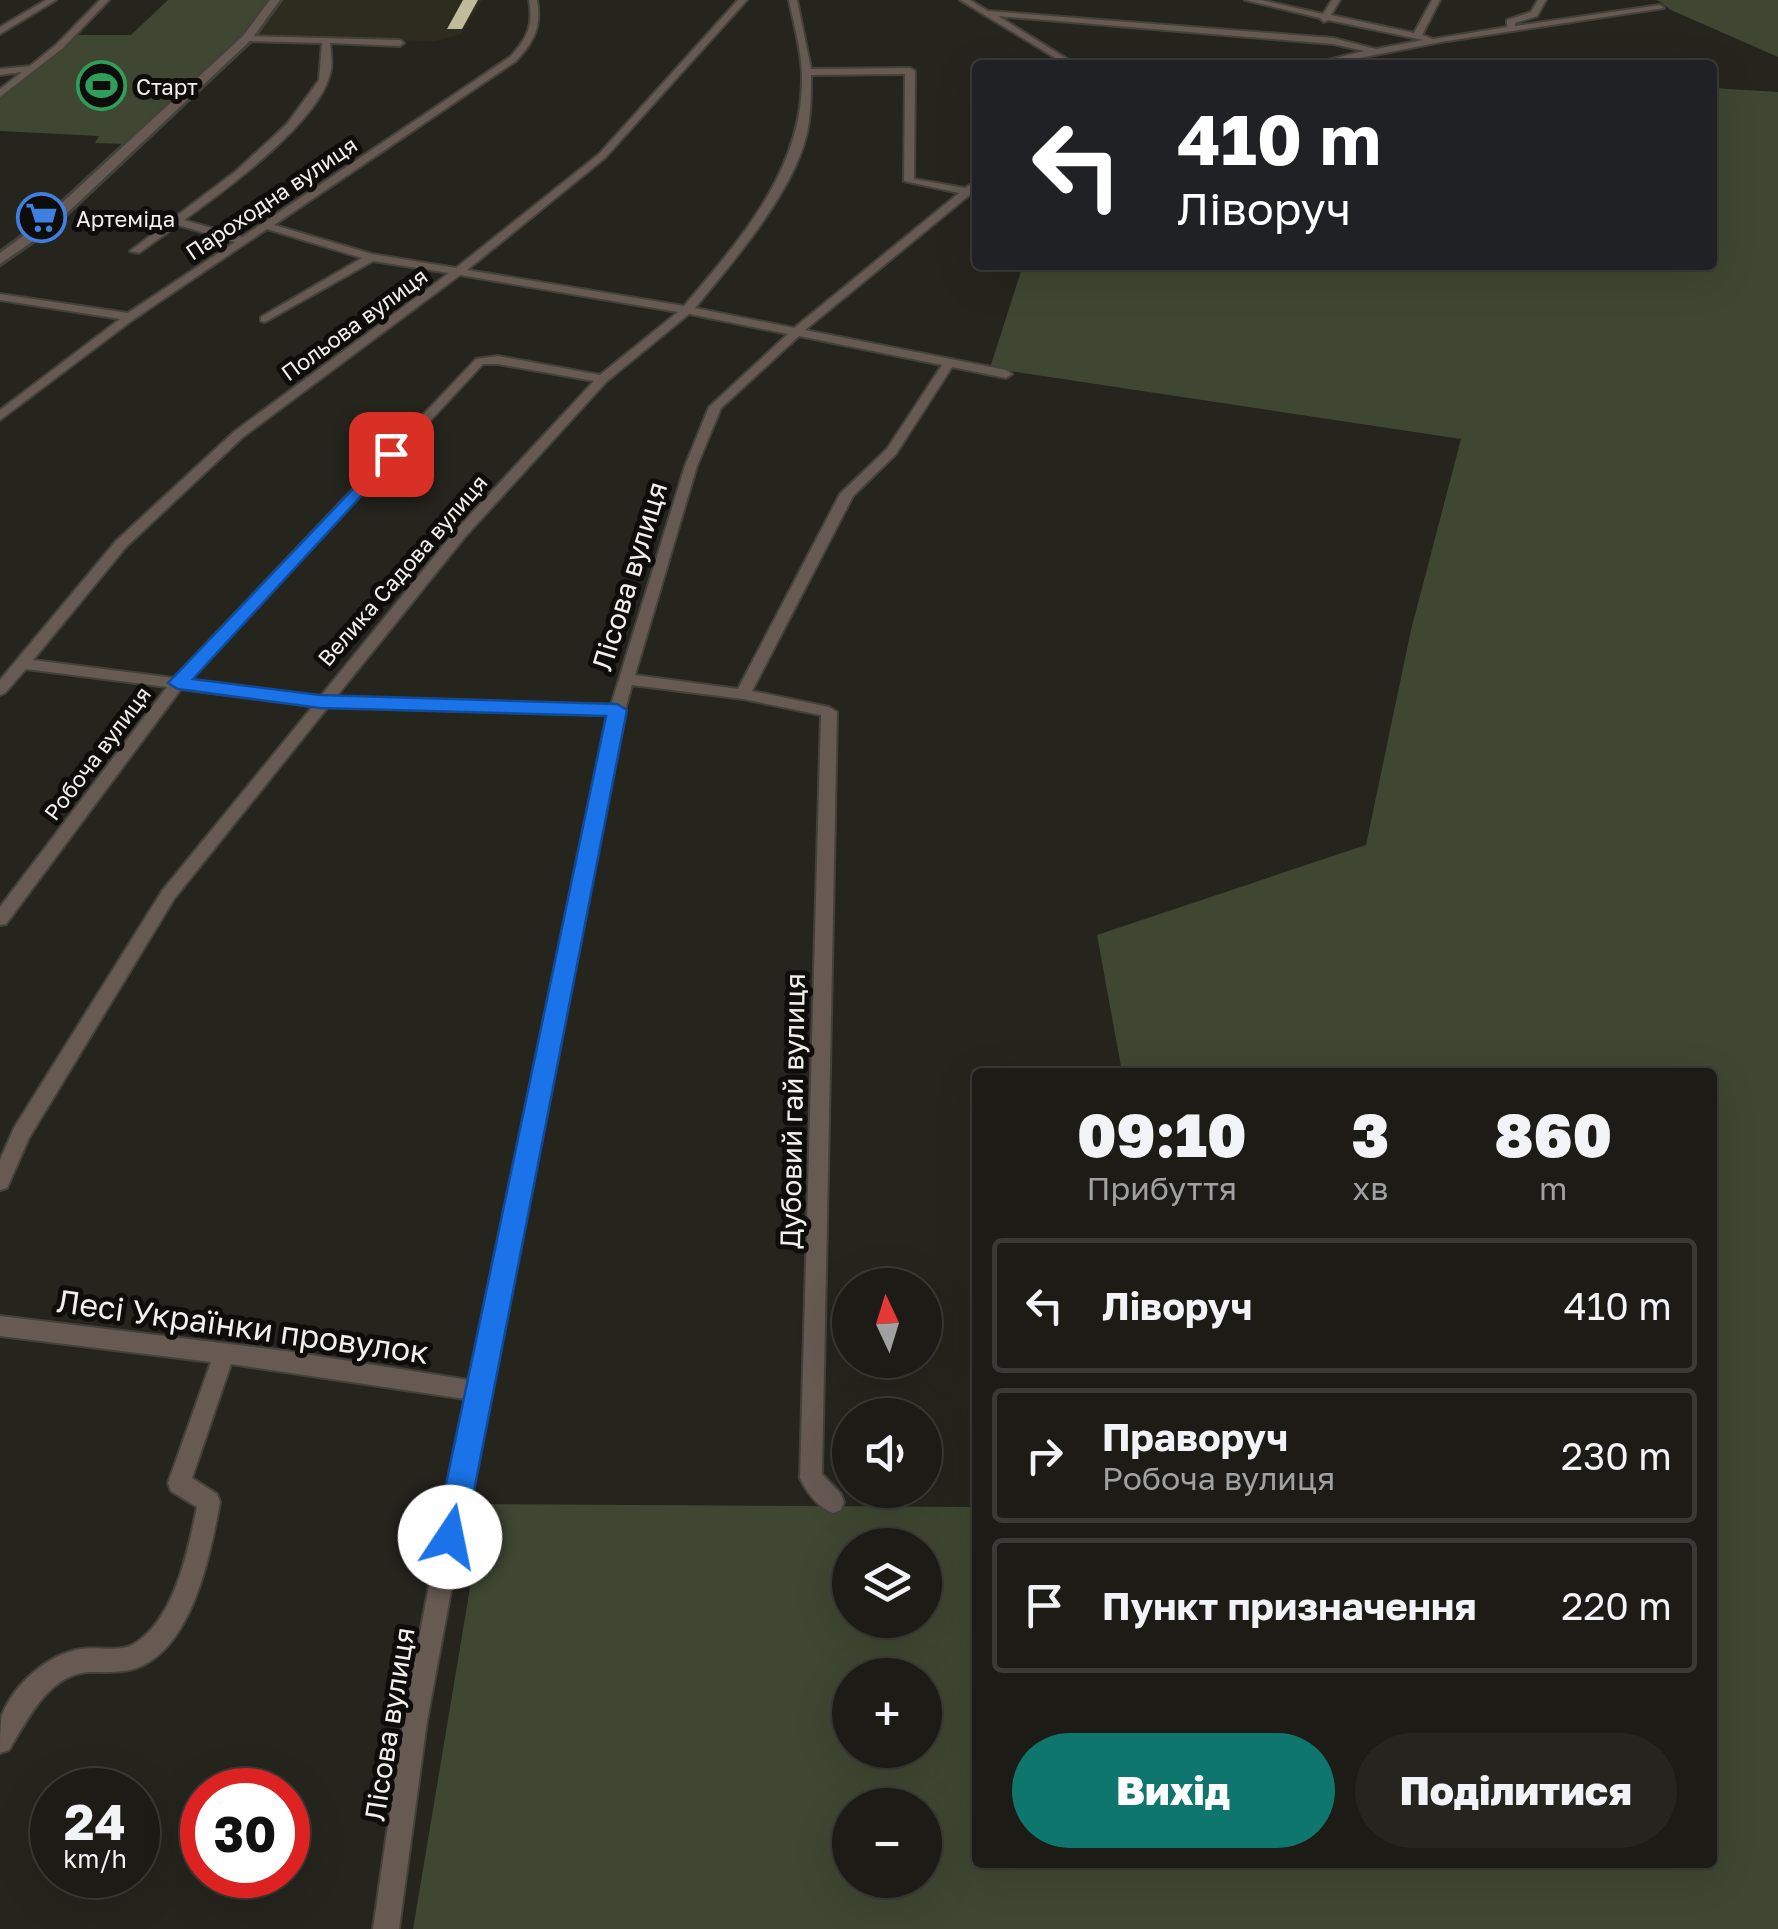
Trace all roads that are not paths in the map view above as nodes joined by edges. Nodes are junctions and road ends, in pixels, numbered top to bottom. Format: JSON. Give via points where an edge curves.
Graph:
{"nodes":[{"id":1,"x":52,"y":0,"type":"edge"},
{"id":2,"x":105,"y":0,"type":"edge"},
{"id":3,"x":276,"y":0,"type":"edge"},
{"id":4,"x":533,"y":0,"type":"edge"},
{"id":5,"x":743,"y":0,"type":"edge"},
{"id":6,"x":793,"y":0,"type":"edge"},
{"id":7,"x":964,"y":0,"type":"edge"},
{"id":8,"x":1249,"y":0,"type":"edge"},
{"id":9,"x":1336,"y":0,"type":"edge"},
{"id":10,"x":1436,"y":0,"type":"edge"},
{"id":11,"x":1542,"y":0,"type":"edge"},
{"id":12,"x":1650,"y":0,"type":"edge"},
{"id":13,"x":986,"y":13,"type":"junction"},
{"id":14,"x":1324,"y":20,"type":"junction"},
{"id":15,"x":0,"y":31,"type":"edge"},
{"id":16,"x":1514,"y":31,"type":"junction"},
{"id":17,"x":1416,"y":37,"type":"junction"},
{"id":18,"x":247,"y":38,"type":"junction"},
{"id":19,"x":1434,"y":39,"type":"junction"},
{"id":20,"x":326,"y":42,"type":"junction"},
{"id":21,"x":400,"y":42,"type":"dead end"},
{"id":22,"x":1374,"y":51,"type":"junction"},
{"id":23,"x":1065,"y":60,"type":"edge"},
{"id":24,"x":1334,"y":60,"type":"edge"},
{"id":25,"x":33,"y":68,"type":"junction"},
{"id":26,"x":0,"y":72,"type":"edge"},
{"id":27,"x":807,"y":72,"type":"junction"},
{"id":28,"x":0,"y":94,"type":"edge"},
{"id":29,"x":971,"y":187,"type":"edge"},
{"id":30,"x":176,"y":221,"type":"junction"},
{"id":31,"x":268,"y":226,"type":"junction"},
{"id":32,"x":244,"y":241,"type":"junction"},
{"id":33,"x":135,"y":251,"type":"dead end"},
{"id":34,"x":371,"y":257,"type":"junction"},
{"id":35,"x":0,"y":260,"type":"edge"},
{"id":36,"x":456,"y":274,"type":"junction"},
{"id":37,"x":0,"y":297,"type":"edge"},
{"id":38,"x":687,"y":310,"type":"junction"},
{"id":39,"x":130,"y":317,"type":"junction"},
{"id":40,"x":265,"y":319,"type":"dead end"},
{"id":41,"x":795,"y":332,"type":"junction"},
{"id":42,"x":948,"y":362,"type":"junction"},
{"id":43,"x":1006,"y":374,"type":"dead end"},
{"id":44,"x":602,"y":378,"type":"junction"},
{"id":45,"x":0,"y":416,"type":"edge"},
{"id":46,"x":25,"y":664,"type":"junction"},
{"id":47,"x":626,"y":679,"type":"junction"},
{"id":48,"x":178,"y":683,"type":"junction"},
{"id":49,"x":0,"y":690,"type":"edge"},
{"id":50,"x":744,"y":694,"type":"junction"},
{"id":51,"x":320,"y":702,"type":"junction"},
{"id":52,"x":617,"y":710,"type":"junction"},
{"id":53,"x":0,"y":919,"type":"edge"},
{"id":54,"x":0,"y":1182,"type":"edge"},
{"id":55,"x":0,"y":1326,"type":"edge"},
{"id":56,"x":224,"y":1355,"type":"junction"},
{"id":57,"x":477,"y":1391,"type":"junction"},
{"id":58,"x":832,"y":1501,"type":"edge"},
{"id":59,"x":0,"y":1742,"type":"edge"},
{"id":60,"x":386,"y":1929,"type":"edge"}],
"edges":[{"from":1,"to":15,"type":"street"},
{"from":2,"to":25,"type":"street"},
{"from":3,"to":18,"type":"street"},
{"from":4,"to":31,"type":"street","name":"Пароходна вулиця","via":[[533,38],[512,59]]},
{"from":5,"to":36,"type":"street","name":"Польова вулиця","via":[[602,156]]},
{"from":6,"to":27,"type":"street","name":"Велика Садова вулиця"},
{"from":7,"to":13,"type":"street"},
{"from":8,"to":14,"type":"street"},
{"from":9,"to":14,"type":"street"},
{"from":10,"to":17,"type":"street"},
{"from":11,"to":16,"type":"street","via":[[1534,14],[1508,23]]},
{"from":12,"to":16,"type":"street","via":[[1660,8]]},
{"from":13,"to":22,"type":"street","via":[[1035,11]]},
{"from":13,"to":23,"type":"street"},
{"from":14,"to":17,"type":"street"},
{"from":16,"to":19,"type":"street"},
{"from":17,"to":19,"type":"street"},
{"from":18,"to":20,"type":"street"},
{"from":18,"to":35,"type":"street"},
{"from":19,"to":22,"type":"street"},
{"from":20,"to":21,"type":"street"},
{"from":20,"to":30,"type":"street","via":[[326,76],[308,107]]},
{"from":22,"to":24,"type":"street"},
{"from":25,"to":26,"type":"street"},
{"from":25,"to":28,"type":"street"},
{"from":27,"to":29,"type":"street","via":[[910,71],[910,180]]},
{"from":27,"to":38,"type":"street","name":"Велика Садова вулиця","via":[[800,142],[779,186]]},
{"from":29,"to":41,"type":"street","name":"Лісова вулиця"},
{"from":30,"to":32,"type":"street"},
{"from":30,"to":33,"type":"street"},
{"from":31,"to":32,"type":"street","name":"Пароходна вулиця"},
{"from":31,"to":34,"type":"street"},
{"from":32,"to":39,"type":"street","name":"Пароходна вулиця"},
{"from":34,"to":36,"type":"street"},
{"from":34,"to":40,"type":"street"},
{"from":36,"to":38,"type":"street"},
{"from":36,"to":46,"type":"street","name":"Польова вулиця","via":[[238,434],[121,544]]},
{"from":37,"to":39,"type":"street"},
{"from":38,"to":41,"type":"street"},
{"from":38,"to":44,"type":"street","name":"Велика Садова вулиця"},
{"from":39,"to":45,"type":"street","name":"Пароходна вулиця"},
{"from":41,"to":42,"type":"street"},
{"from":41,"to":47,"type":"street","name":"Лісова вулиця","via":[[715,407]]},
{"from":42,"to":43,"type":"street"},
{"from":42,"to":50,"type":"street","via":[[892,452],[848,494]]},
{"from":44,"to":48,"type":"street","name":"Робоча вулиця","via":[[480,361]]},
{"from":44,"to":51,"type":"street","name":"Велика Садова вулиця"},
{"from":46,"to":48,"type":"street"},
{"from":46,"to":49,"type":"street","name":"Польова вулиця"},
{"from":47,"to":50,"type":"street"},
{"from":47,"to":52,"type":"street","name":"Лісова вулиця"},
{"from":48,"to":51,"type":"street"},
{"from":48,"to":53,"type":"street","name":"Робоча вулиця"},
{"from":50,"to":58,"type":"street","name":"Дубовий гай вулиця","via":[[829,712],[811,1478]]},
{"from":51,"to":52,"type":"street"},
{"from":51,"to":54,"type":"street","name":"Велика Садова вулиця","via":[[168,895],[21,1134]]},
{"from":52,"to":57,"type":"street","name":"Лісова вулиця"},
{"from":55,"to":56,"type":"street","name":"Лесі Українки провулок"},
{"from":56,"to":57,"type":"street","name":"Лесі Українки провулок"},
{"from":56,"to":59,"type":"street","via":[[179,1483],[209,1502],[185,1596],[146,1651],[117,1662],[76,1661],[31,1690]]},
{"from":57,"to":60,"type":"street","name":"Лісова вулиця","via":[[415,1721]]}]}
